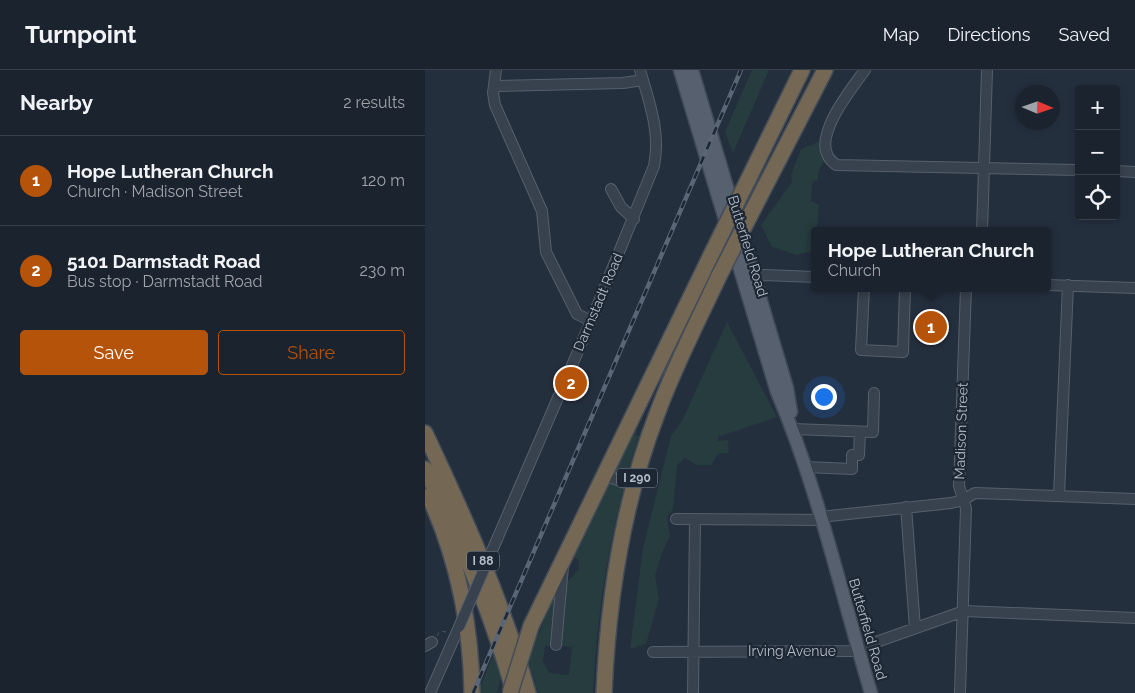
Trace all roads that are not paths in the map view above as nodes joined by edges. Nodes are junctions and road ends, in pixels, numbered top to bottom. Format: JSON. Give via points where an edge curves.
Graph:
{"nodes":[{"id":1,"x":496,"y":70,"type":"edge"},
{"id":2,"x":680,"y":70,"type":"edge"},
{"id":3,"x":692,"y":70,"type":"edge"},
{"id":4,"x":803,"y":70,"type":"edge"},
{"id":5,"x":825,"y":70,"type":"edge"},
{"id":6,"x":865,"y":70,"type":"edge"},
{"id":7,"x":987,"y":70,"type":"edge"},
{"id":8,"x":641,"y":75,"type":"edge"},
{"id":9,"x":494,"y":86,"type":"junction"},
{"id":10,"x":983,"y":167,"type":"junction"},
{"id":11,"x":1075,"y":170,"type":"edge"},
{"id":12,"x":1120,"y":172,"type":"edge"},
{"id":13,"x":1135,"y":172,"type":"edge"},
{"id":14,"x":611,"y":188,"type":"dead end"},
{"id":15,"x":634,"y":219,"type":"junction"},
{"id":16,"x":982,"y":227,"type":"edge"},
{"id":17,"x":811,"y":277,"type":"edge"},
{"id":18,"x":749,"y":279,"type":"junction"},
{"id":19,"x":1051,"y":285,"type":"edge"},
{"id":20,"x":1068,"y":286,"type":"junction"},
{"id":21,"x":1135,"y":288,"type":"edge"},
{"id":22,"x":864,"y":292,"type":"edge"},
{"id":23,"x":905,"y":292,"type":"edge"},
{"id":24,"x":966,"y":292,"type":"edge"},
{"id":25,"x":591,"y":321,"type":"junction"},
{"id":26,"x":874,"y":393,"type":"dead end"},
{"id":27,"x":793,"y":429,"type":"junction"},
{"id":28,"x":860,"y":432,"type":"junction"},
{"id":29,"x":425,"y":434,"type":"edge"},
{"id":30,"x":805,"y":467,"type":"junction"},
{"id":31,"x":425,"y":469,"type":"edge"},
{"id":32,"x":604,"y":475,"type":"junction"},
{"id":33,"x":634,"y":486,"type":"junction"},
{"id":34,"x":425,"y":487,"type":"edge"},
{"id":35,"x":1059,"y":495,"type":"junction"},
{"id":36,"x":1135,"y":499,"type":"edge"},
{"id":37,"x":963,"y":500,"type":"junction"},
{"id":38,"x":906,"y":507,"type":"junction"},
{"id":39,"x":677,"y":519,"type":"dead end"},
{"id":40,"x":821,"y":519,"type":"junction"},
{"id":41,"x":695,"y":520,"type":"junction"},
{"id":42,"x":564,"y":556,"type":"junction"},
{"id":43,"x":964,"y":612,"type":"junction"},
{"id":44,"x":1135,"y":618,"type":"edge"},
{"id":45,"x":915,"y":628,"type":"junction"},
{"id":46,"x":556,"y":645,"type":"dead end"},
{"id":47,"x":857,"y":647,"type":"junction"},
{"id":48,"x":653,"y":652,"type":"dead end"},
{"id":49,"x":693,"y":652,"type":"junction"},
{"id":50,"x":430,"y":693,"type":"edge"},
{"id":51,"x":473,"y":693,"type":"edge"},
{"id":52,"x":511,"y":693,"type":"edge"},
{"id":53,"x":514,"y":693,"type":"edge"},
{"id":54,"x":528,"y":693,"type":"edge"},
{"id":55,"x":603,"y":693,"type":"edge"},
{"id":56,"x":693,"y":693,"type":"edge"},
{"id":57,"x":871,"y":693,"type":"edge"},
{"id":58,"x":960,"y":693,"type":"edge"}],
"edges":[{"from":1,"to":9,"type":"street"},
{"from":2,"to":18,"type":"main road","name":"Butterfield Road"},
{"from":3,"to":18,"type":"main road","name":"Butterfield Road"},
{"from":4,"to":32,"type":"highway","number":"I 290","bridge":true},
{"from":5,"to":33,"type":"highway","number":"I 290","bridge":true,"via":[[719,276],[663,397]]},
{"from":6,"to":10,"type":"street","via":[[839,107],[826,136],[827,155],[836,165]]},
{"from":7,"to":10,"type":"street"},
{"from":8,"to":9,"type":"street","via":[[623,83]]},
{"from":8,"to":15,"type":"street","name":"Darmstadt Road","via":[[656,130],[657,154]]},
{"from":9,"to":25,"type":"street","via":[[495,105],[542,211],[545,252],[572,307],[577,314]]},
{"from":10,"to":11,"type":"street"},
{"from":10,"to":16,"type":"street"},
{"from":12,"to":13,"type":"street"},
{"from":14,"to":15,"type":"street","via":[[621,207]]},
{"from":15,"to":25,"type":"street","name":"Darmstadt Road"},
{"from":17,"to":18,"type":"street","via":[[764,275]]},
{"from":18,"to":27,"type":"main road","name":"Butterfield Road","via":[[787,388]]},
{"from":19,"to":20,"type":"street"},
{"from":20,"to":21,"type":"street"},
{"from":20,"to":35,"type":"street"},
{"from":22,"to":23,"type":"street","via":[[861,350],[903,352]]},
{"from":24,"to":37,"type":"street","name":"Madison Street","via":[[959,486]]},
{"from":25,"to":50,"type":"street","name":"Darmstadt Road","bridge":true,"via":[[498,537],[454,630]]},
{"from":26,"to":28,"type":"street","via":[[873,432]]},
{"from":27,"to":28,"type":"street"},
{"from":27,"to":30,"type":"main road","name":"Butterfield Road"},
{"from":28,"to":30,"type":"street","via":[[851,469]]},
{"from":29,"to":54,"type":"highway","number":"I 88","via":[[479,552]]},
{"from":30,"to":40,"type":"main road","name":"Butterfield Road"},
{"from":31,"to":53,"type":"highway","number":"I 88","via":[[476,579]]},
{"from":32,"to":33,"type":"street"},
{"from":32,"to":42,"type":"highway","number":"I 290"},
{"from":33,"to":55,"type":"highway","number":"I 290","via":[[611,602]]},
{"from":34,"to":51,"type":"highway","via":[[443,531],[461,596],[468,632]]},
{"from":35,"to":36,"type":"street"},
{"from":35,"to":37,"type":"street","via":[[975,493]]},
{"from":37,"to":38,"type":"street"},
{"from":37,"to":43,"type":"street","name":"Madison Street","via":[[966,508]]},
{"from":38,"to":40,"type":"street"},
{"from":38,"to":45,"type":"street"},
{"from":39,"to":41,"type":"street"},
{"from":40,"to":41,"type":"street"},
{"from":40,"to":47,"type":"main road","name":"Butterfield Road"},
{"from":41,"to":49,"type":"street"},
{"from":42,"to":46,"type":"street"},
{"from":42,"to":52,"type":"highway","number":"I 290","bridge":true,"via":[[531,626]]},
{"from":43,"to":44,"type":"street","name":"Irving Avenue"},
{"from":43,"to":45,"type":"street","name":"Irving Avenue"},
{"from":43,"to":58,"type":"street","name":"Madison Street"},
{"from":45,"to":47,"type":"street","name":"Irving Avenue"},
{"from":47,"to":49,"type":"street","name":"Irving Avenue","via":[[851,651]]},
{"from":47,"to":57,"type":"main road","name":"Butterfield Road"},
{"from":48,"to":49,"type":"street","name":"Irving Avenue"},
{"from":49,"to":56,"type":"street"}]}
